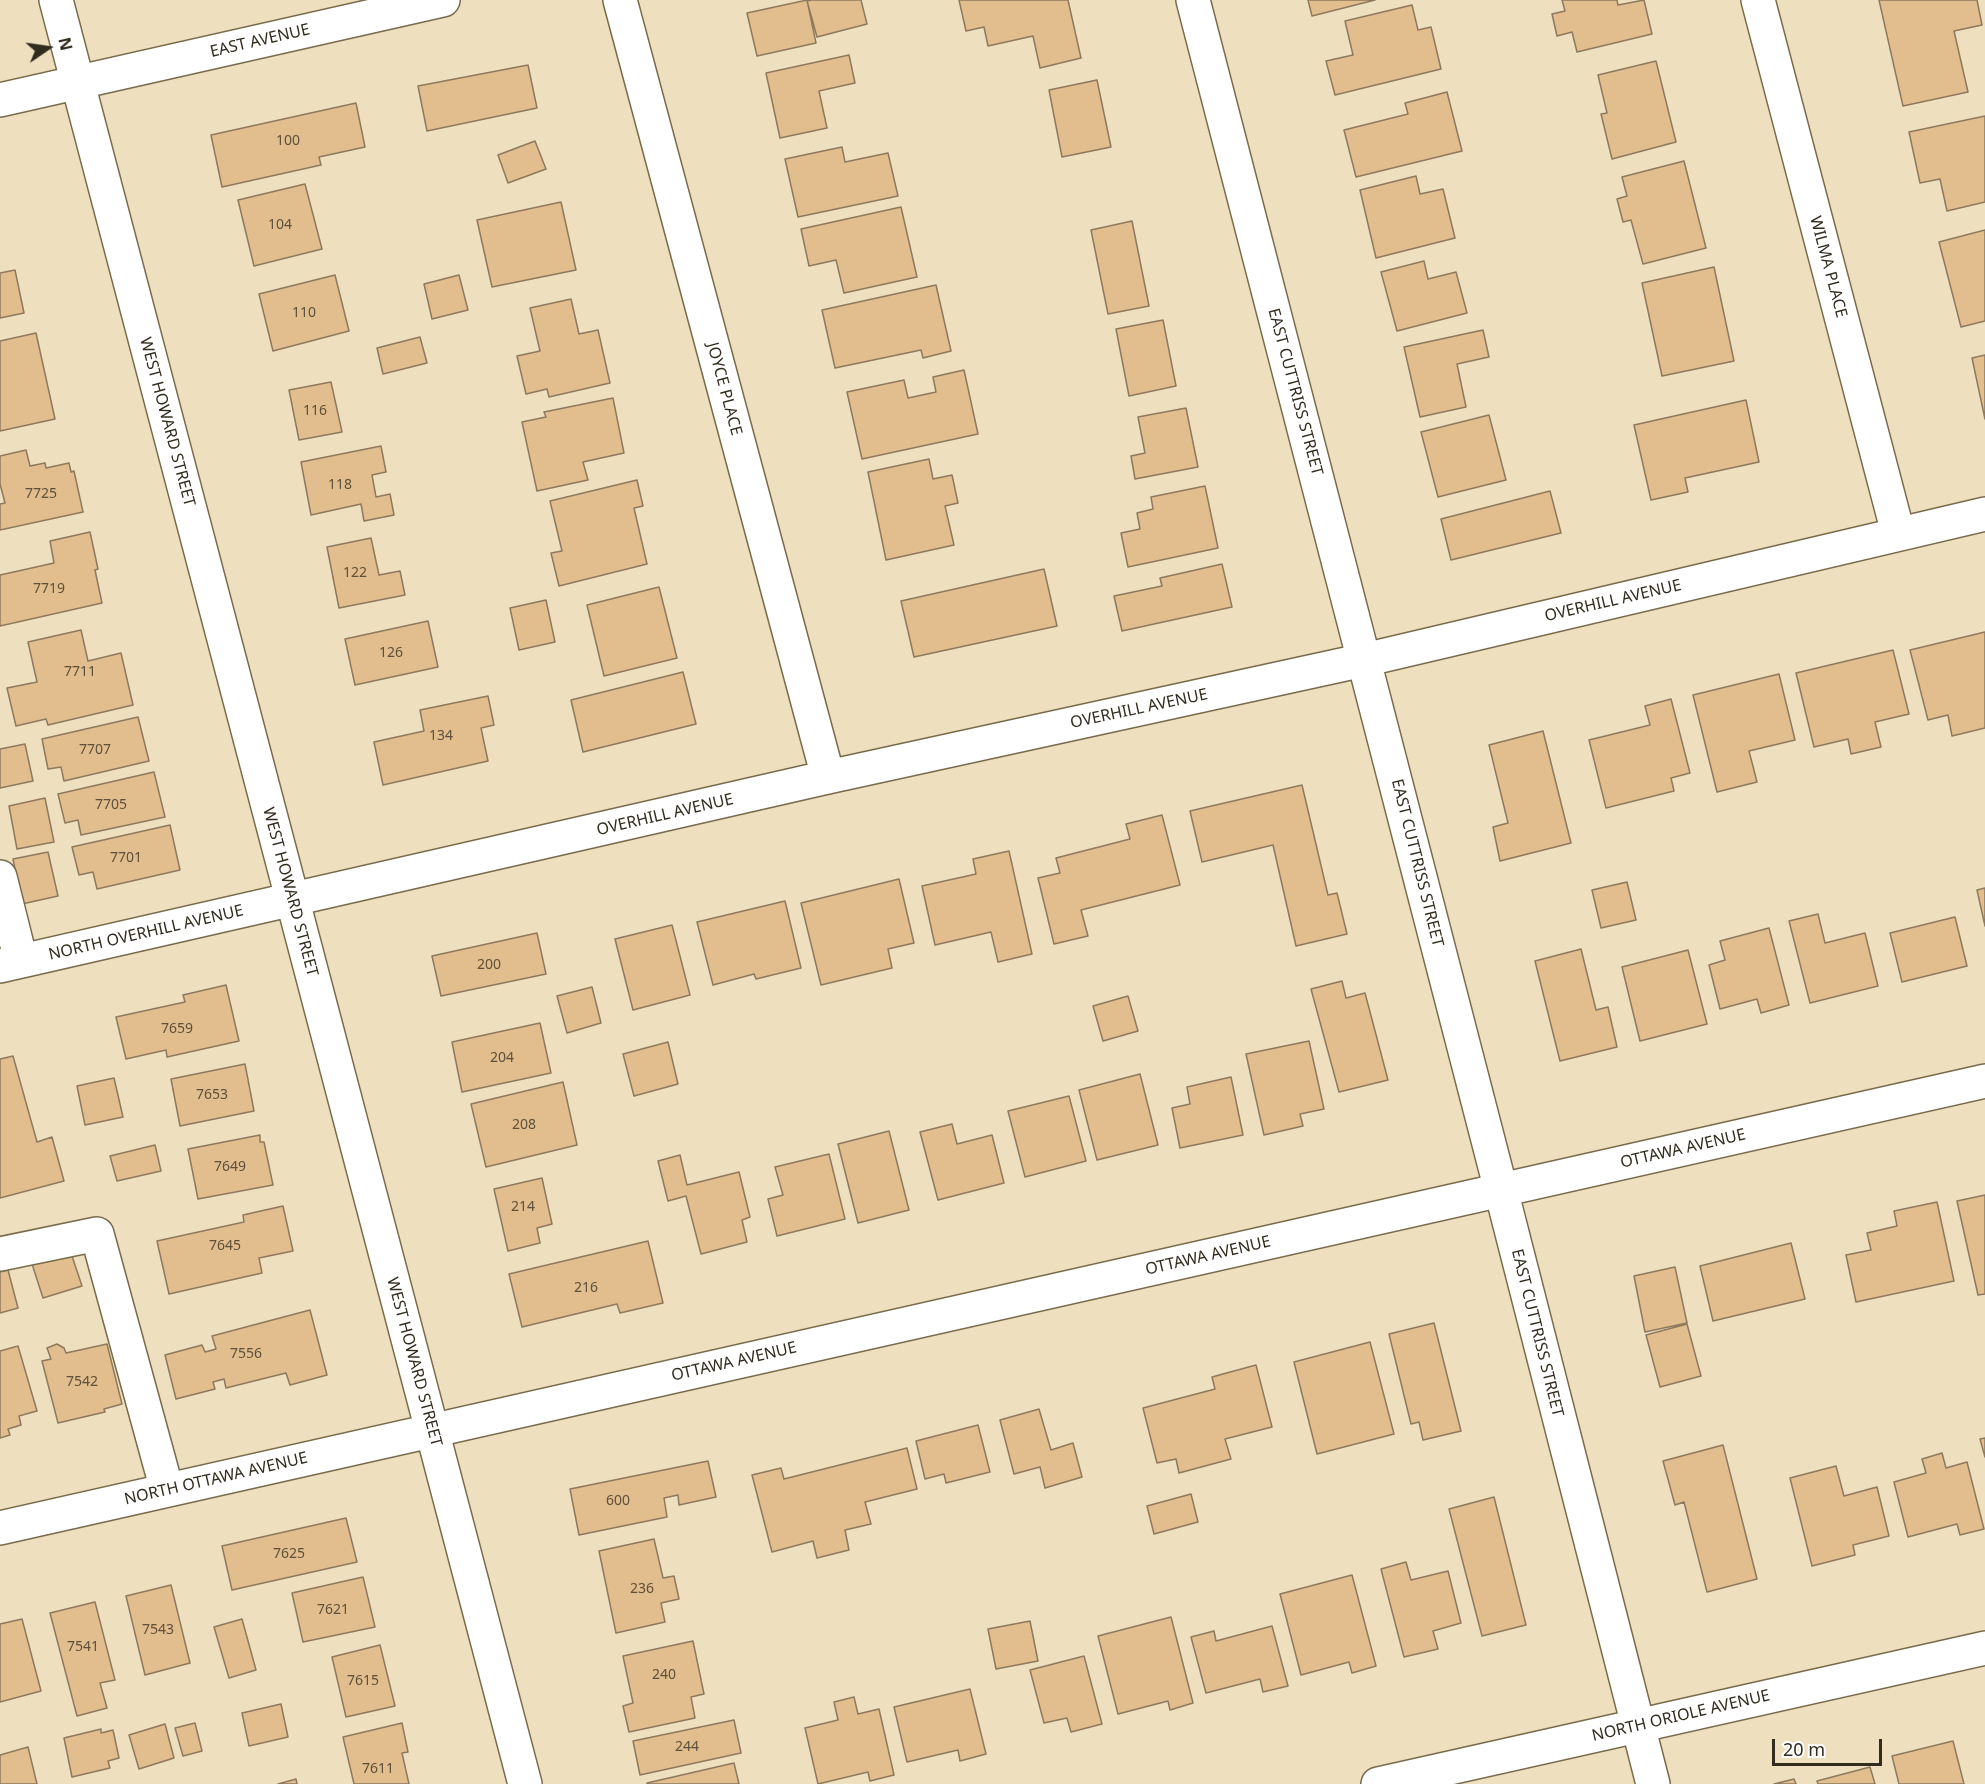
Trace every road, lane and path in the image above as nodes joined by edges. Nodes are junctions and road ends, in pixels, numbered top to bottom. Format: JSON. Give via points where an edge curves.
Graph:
{"nodes":[{"id":1,"x":56,"y":0,"type":"edge"},
{"id":2,"x":443,"y":0,"type":"edge"},
{"id":3,"x":620,"y":0,"type":"edge"},
{"id":4,"x":1193,"y":0,"type":"edge"},
{"id":5,"x":1758,"y":0,"type":"edge"},
{"id":6,"x":78,"y":82,"type":"junction"},
{"id":7,"x":0,"y":100,"type":"edge"},
{"id":8,"x":1985,"y":514,"type":"edge"},
{"id":9,"x":1898,"y":533,"type":"junction"},
{"id":10,"x":1364,"y":660,"type":"junction"},
{"id":11,"x":828,"y":777,"type":"junction"},
{"id":12,"x":0,"y":877,"type":"edge"},
{"id":13,"x":292,"y":900,"type":"junction"},
{"id":14,"x":10,"y":964,"type":"edge"},
{"id":15,"x":1985,"y":1081,"type":"edge"},
{"id":16,"x":1501,"y":1190,"type":"junction"},
{"id":17,"x":0,"y":1254,"type":"edge"},
{"id":18,"x":432,"y":1430,"type":"junction"},
{"id":19,"x":167,"y":1490,"type":"junction"},
{"id":20,"x":0,"y":1528,"type":"edge"},
{"id":21,"x":1985,"y":1648,"type":"edge"},
{"id":22,"x":1637,"y":1726,"type":"junction"},
{"id":23,"x":525,"y":1784,"type":"edge"},
{"id":24,"x":1378,"y":1784,"type":"edge"},
{"id":25,"x":1653,"y":1784,"type":"edge"}],
"edges":[{"from":1,"to":6,"type":"street","name":"WEST HOWARD STREET"},
{"from":2,"to":6,"type":"street","name":"EAST AVENUE"},
{"from":3,"to":11,"type":"street","name":"JOYCE PLACE"},
{"from":4,"to":10,"type":"street","name":"EAST CUTTRISS STREET"},
{"from":5,"to":9,"type":"street","name":"WILMA PLACE"},
{"from":6,"to":7,"type":"street","name":"EAST AVENUE"},
{"from":6,"to":13,"type":"street","name":"WEST HOWARD STREET"},
{"from":8,"to":9,"type":"street","name":"OVERHILL AVENUE"},
{"from":9,"to":10,"type":"street","name":"OVERHILL AVENUE"},
{"from":10,"to":11,"type":"street","name":"OVERHILL AVENUE"},
{"from":10,"to":16,"type":"street","name":"EAST CUTTRISS STREET"},
{"from":11,"to":13,"type":"street","name":"OVERHILL AVENUE"},
{"from":12,"to":14,"type":"street"},
{"from":13,"to":14,"type":"street","name":"NORTH OVERHILL AVENUE"},
{"from":13,"to":18,"type":"street","name":"WEST HOWARD STREET"},
{"from":15,"to":16,"type":"street","name":"OTTAWA AVENUE"},
{"from":16,"to":18,"type":"street","name":"OTTAWA AVENUE"},
{"from":16,"to":22,"type":"street","name":"EAST CUTTRISS STREET"},
{"from":17,"to":19,"type":"street","via":[[98,1234]]},
{"from":18,"to":19,"type":"street","name":"NORTH OTTAWA AVENUE"},
{"from":18,"to":23,"type":"street","name":"WEST HOWARD STREET"},
{"from":19,"to":20,"type":"street","name":"NORTH OTTAWA AVENUE"},
{"from":21,"to":22,"type":"street","name":"NORTH ORIOLE AVENUE"},
{"from":22,"to":24,"type":"street","name":"NORTH ORIOLE AVENUE"},
{"from":22,"to":25,"type":"street","name":"EAST CUTTRISS STREET"}]}
